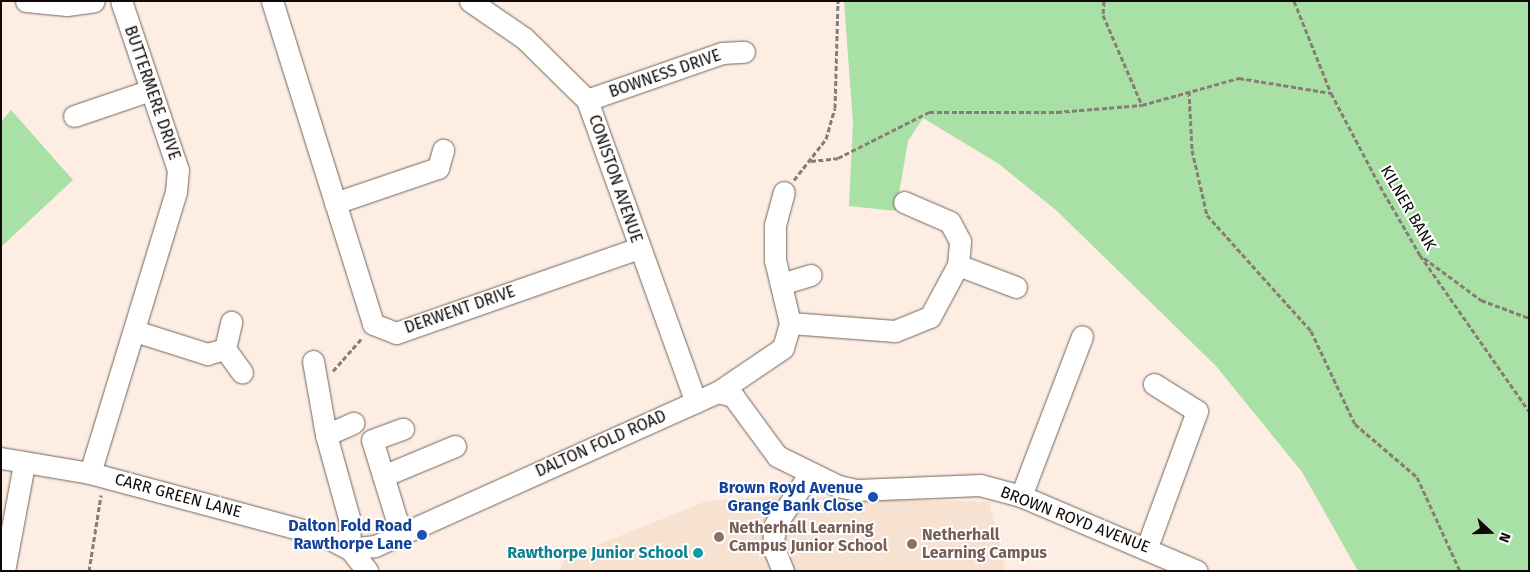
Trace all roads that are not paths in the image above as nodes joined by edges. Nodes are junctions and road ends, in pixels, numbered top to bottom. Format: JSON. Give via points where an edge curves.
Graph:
{"nodes":[{"id":1,"x":94,"y":1,"type":"edge"},
{"id":2,"x":121,"y":1,"type":"edge"},
{"id":3,"x":272,"y":1,"type":"edge"},
{"id":4,"x":470,"y":1,"type":"edge"},
{"id":5,"x":33,"y":2,"type":"edge"},
{"id":6,"x":744,"y":52,"type":"dead end"},
{"id":7,"x":151,"y":90,"type":"junction"},
{"id":8,"x":588,"y":100,"type":"junction"},
{"id":9,"x":74,"y":116,"type":"dead end"},
{"id":10,"x":443,"y":150,"type":"dead end"},
{"id":11,"x":784,"y":192,"type":"road end"},
{"id":12,"x":904,"y":202,"type":"dead end"},
{"id":13,"x":335,"y":203,"type":"junction"},
{"id":14,"x":639,"y":248,"type":"junction"},
{"id":15,"x":958,"y":264,"type":"junction"},
{"id":16,"x":811,"y":275,"type":"dead end"},
{"id":17,"x":780,"y":284,"type":"junction"},
{"id":18,"x":1016,"y":287,"type":"dead end"},
{"id":19,"x":231,"y":322,"type":"dead end"},
{"id":20,"x":790,"y":323,"type":"junction"},
{"id":21,"x":135,"y":331,"type":"junction"},
{"id":22,"x":1082,"y":336,"type":"dead end"},
{"id":23,"x":224,"y":349,"type":"junction"},
{"id":24,"x":312,"y":361,"type":"dead end"},
{"id":25,"x":242,"y":372,"type":"dead end"},
{"id":26,"x":1154,"y":384,"type":"dead end"},
{"id":27,"x":718,"y":392,"type":"junction"},
{"id":28,"x":696,"y":402,"type":"junction"},
{"id":29,"x":353,"y":423,"type":"dead end"},
{"id":30,"x":403,"y":429,"type":"dead end"},
{"id":31,"x":326,"y":435,"type":"junction"},
{"id":32,"x":456,"y":446,"type":"dead end"},
{"id":33,"x":1,"y":458,"type":"edge"},
{"id":34,"x":24,"y":464,"type":"junction"},
{"id":35,"x":98,"y":475,"type":"junction"},
{"id":36,"x":809,"y":475,"type":"junction"},
{"id":37,"x":383,"y":476,"type":"junction"},
{"id":38,"x":1021,"y":496,"type":"junction"},
{"id":39,"x":401,"y":534,"type":"junction"},
{"id":40,"x":1147,"y":547,"type":"junction"},
{"id":41,"x":350,"y":549,"type":"junction"},
{"id":42,"x":4,"y":571,"type":"edge"},
{"id":43,"x":367,"y":571,"type":"edge"},
{"id":44,"x":783,"y":571,"type":"edge"},
{"id":45,"x":1197,"y":571,"type":"edge"}],
"edges":[{"from":1,"to":5,"type":"street"},
{"from":2,"to":7,"type":"street","name":"BUTTERMERE DRIVE"},
{"from":3,"to":13,"type":"street"},
{"from":4,"to":8,"type":"street","name":"CONISTON AVENUE","via":[[524,38]]},
{"from":6,"to":8,"type":"street","name":"BOWNESS DRIVE","via":[[722,53]]},
{"from":7,"to":9,"type":"street"},
{"from":7,"to":21,"type":"street","name":"BUTTERMERE DRIVE","via":[[178,170],[176,192]]},
{"from":8,"to":14,"type":"street","name":"CONISTON AVENUE"},
{"from":10,"to":13,"type":"street","via":[[438,168]]},
{"from":11,"to":17,"type":"street","via":[[775,225],[775,260]]},
{"from":12,"to":15,"type":"street","via":[[950,222],[960,241]]},
{"from":13,"to":14,"type":"street","name":"DERWENT DRIVE","via":[[373,324],[396,333]]},
{"from":14,"to":28,"type":"street","name":"CONISTON AVENUE"},
{"from":15,"to":18,"type":"street"},
{"from":15,"to":20,"type":"street","via":[[930,316],[895,332]]},
{"from":16,"to":17,"type":"street"},
{"from":17,"to":20,"type":"street"},
{"from":19,"to":23,"type":"street"},
{"from":20,"to":27,"type":"street","name":"DALTON FOLD ROAD","via":[[783,348]]},
{"from":21,"to":23,"type":"street","via":[[207,354]]},
{"from":21,"to":35,"type":"street","name":"BUTTERMERE DRIVE"},
{"from":22,"to":38,"type":"street"},
{"from":23,"to":25,"type":"street"},
{"from":24,"to":31,"type":"street"},
{"from":26,"to":40,"type":"street","via":[[1198,411]]},
{"from":27,"to":28,"type":"street","name":"DALTON FOLD ROAD"},
{"from":27,"to":36,"type":"street","name":"BROWN ROYD AVENUE","via":[[733,396],[760,420],[777,456]]},
{"from":28,"to":39,"type":"street","name":"DALTON FOLD ROAD"},
{"from":29,"to":31,"type":"street"},
{"from":30,"to":37,"type":"street","via":[[372,440]]},
{"from":31,"to":41,"type":"street","via":[[349,518]]},
{"from":32,"to":37,"type":"street"},
{"from":33,"to":34,"type":"street","name":"CARR GREEN LANE"},
{"from":34,"to":35,"type":"street","name":"CARR GREEN LANE"},
{"from":34,"to":42,"type":"street"},
{"from":35,"to":41,"type":"street","name":"CARR GREEN LANE","via":[[322,535]]},
{"from":36,"to":38,"type":"street","name":"BROWN ROYD AVENUE","via":[[857,490],[980,485]]},
{"from":36,"to":44,"type":"street","via":[[775,525],[773,546]]},
{"from":37,"to":39,"type":"street"},
{"from":38,"to":40,"type":"street","name":"BROWN ROYD AVENUE"},
{"from":39,"to":41,"type":"street","name":"DALTON FOLD ROAD","via":[[374,546]]},
{"from":40,"to":45,"type":"street","name":"BROWN ROYD AVENUE"},
{"from":41,"to":43,"type":"street"}]}
